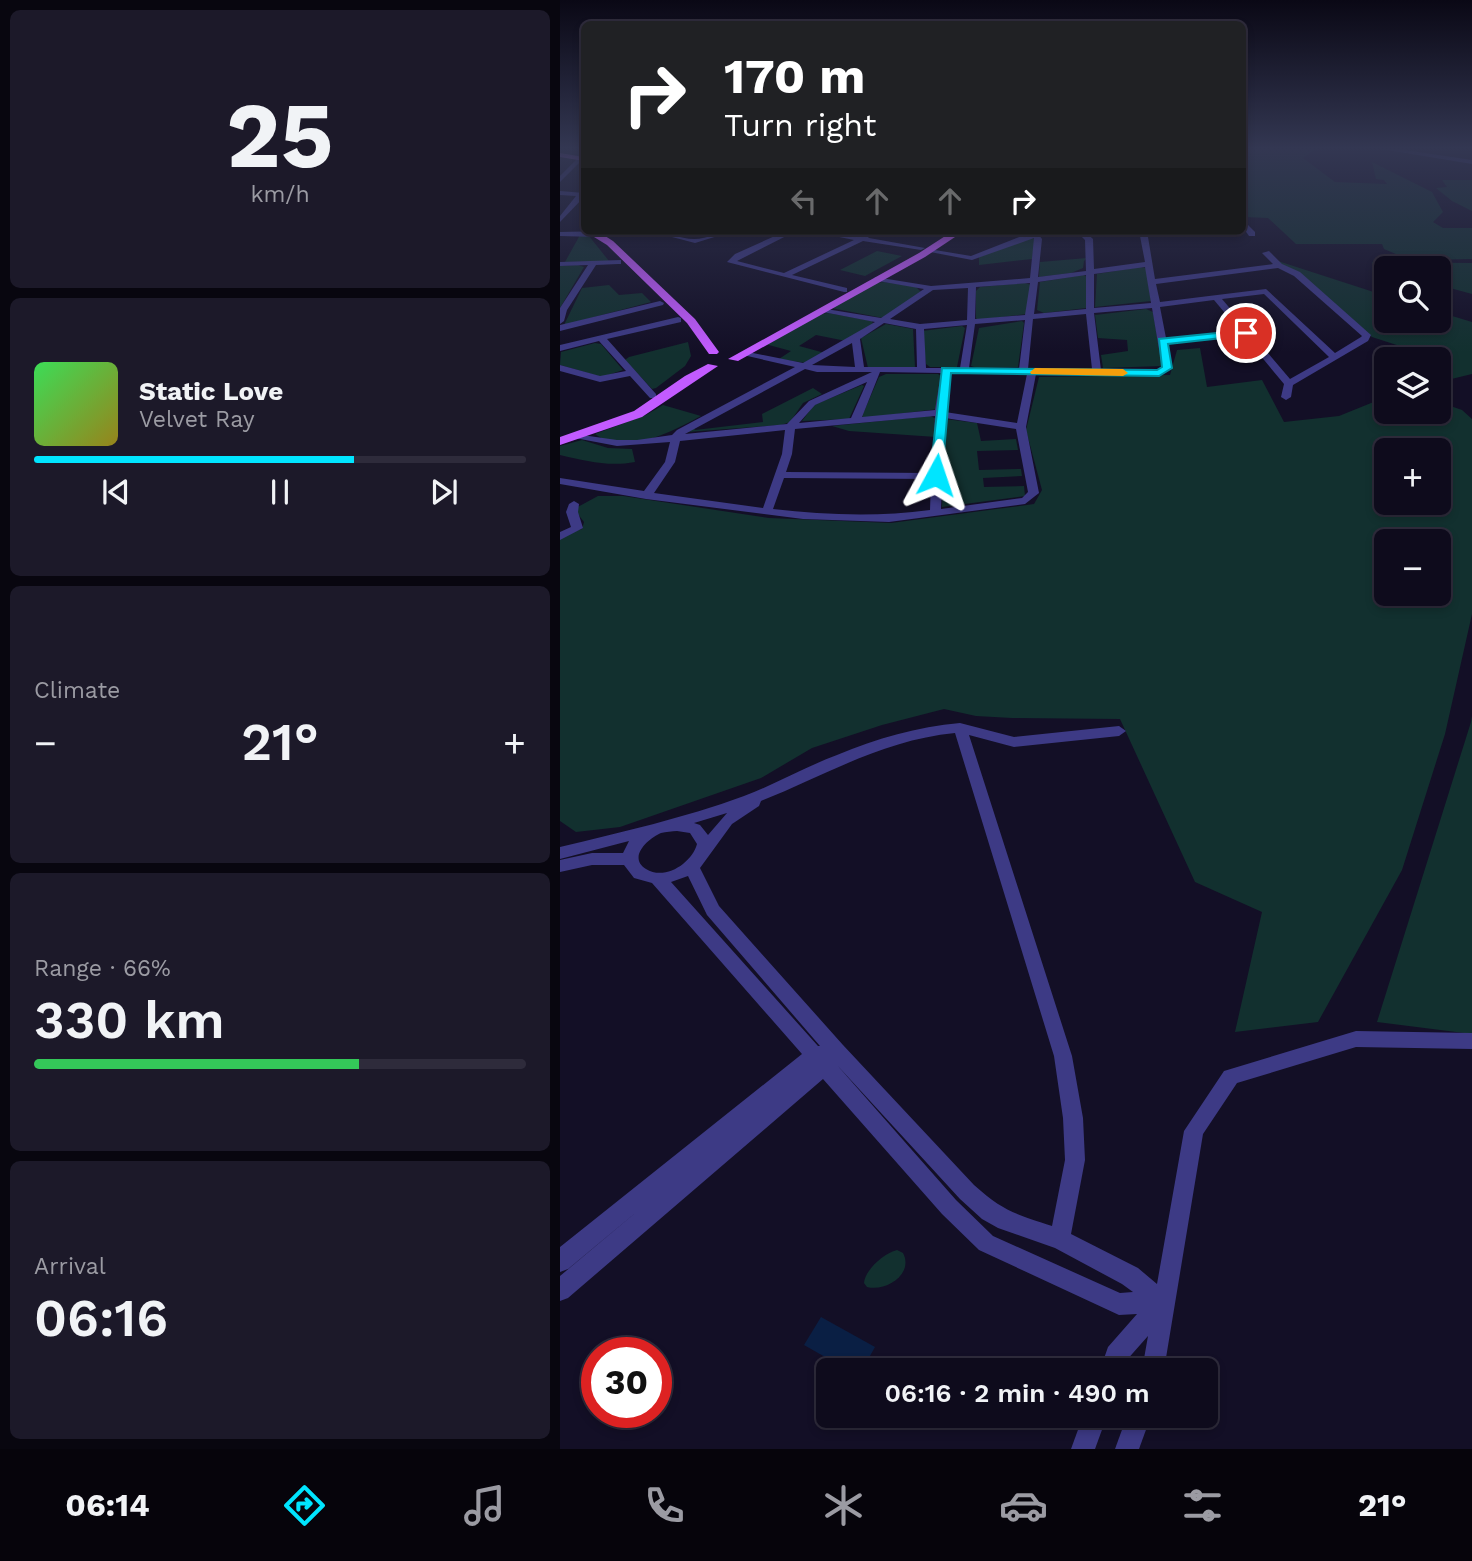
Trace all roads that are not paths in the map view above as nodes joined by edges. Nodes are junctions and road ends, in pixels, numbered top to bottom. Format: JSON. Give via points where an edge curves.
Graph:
{"nodes":[{"id":1,"x":1246,"y":225,"type":"edge"},
{"id":2,"x":560,"y":234,"type":"edge"},
{"id":3,"x":1252,"y":234,"type":"dead end"},
{"id":4,"x":668,"y":235,"type":"edge"},
{"id":5,"x":716,"y":235,"type":"edge"},
{"id":6,"x":783,"y":235,"type":"edge"},
{"id":7,"x":839,"y":235,"type":"edge"},
{"id":8,"x":870,"y":235,"type":"edge"},
{"id":9,"x":942,"y":235,"type":"edge"},
{"id":10,"x":951,"y":235,"type":"edge"},
{"id":11,"x":1034,"y":235,"type":"edge"},
{"id":12,"x":1039,"y":235,"type":"edge"},
{"id":13,"x":1084,"y":235,"type":"edge"},
{"id":14,"x":1144,"y":235,"type":"edge"},
{"id":15,"x":600,"y":236,"type":"edge"},
{"id":16,"x":864,"y":239,"type":"junction"},
{"id":17,"x":925,"y":249,"type":"junction"},
{"id":18,"x":1266,"y":253,"type":"dead end"},
{"id":19,"x":618,"y":262,"type":"junction"},
{"id":20,"x":560,"y":264,"type":"edge"},
{"id":21,"x":1149,"y":264,"type":"junction"},
{"id":22,"x":592,"y":265,"type":"junction"},
{"id":23,"x":1279,"y":266,"type":"junction"},
{"id":24,"x":1092,"y":271,"type":"junction"},
{"id":25,"x":785,"y":275,"type":"junction"},
{"id":26,"x":878,"y":279,"type":"junction"},
{"id":27,"x":1036,"y":280,"type":"junction"},
{"id":28,"x":1152,"y":282,"type":"junction"},
{"id":29,"x":972,"y":285,"type":"junction"},
{"id":30,"x":931,"y":289,"type":"junction"},
{"id":31,"x":844,"y":290,"type":"junction"},
{"id":32,"x":1217,"y":298,"type":"junction"},
{"id":33,"x":660,"y":303,"type":"junction"},
{"id":34,"x":1156,"y":305,"type":"junction"},
{"id":35,"x":562,"y":310,"type":"edge"},
{"id":36,"x":823,"y":310,"type":"junction"},
{"id":37,"x":1090,"y":312,"type":"junction"},
{"id":38,"x":1030,"y":316,"type":"junction"},
{"id":39,"x":678,"y":320,"type":"junction"},
{"id":40,"x":560,"y":321,"type":"edge"},
{"id":41,"x":884,"y":321,"type":"junction"},
{"id":42,"x":971,"y":324,"type":"junction"},
{"id":43,"x":920,"y":327,"type":"junction"},
{"id":44,"x":560,"y":328,"type":"edge"},
{"id":45,"x":1246,"y":333,"type":"junction"},
{"id":46,"x":856,"y":338,"type":"junction"},
{"id":47,"x":602,"y":340,"type":"junction"},
{"id":48,"x":1163,"y":341,"type":"junction"},
{"id":49,"x":560,"y":348,"type":"edge"},
{"id":50,"x":746,"y":353,"type":"junction"},
{"id":51,"x":724,"y":354,"type":"junction"},
{"id":52,"x":699,"y":357,"type":"junction"},
{"id":53,"x":1334,"y":357,"type":"junction"},
{"id":54,"x":712,"y":366,"type":"junction"},
{"id":55,"x":560,"y":368,"type":"edge"},
{"id":56,"x":802,"y":368,"type":"junction"},
{"id":57,"x":860,"y":369,"type":"junction"},
{"id":58,"x":922,"y":370,"type":"junction"},
{"id":59,"x":946,"y":370,"type":"junction"},
{"id":60,"x":964,"y":370,"type":"junction"},
{"id":61,"x":1028,"y":371,"type":"junction"},
{"id":62,"x":1097,"y":372,"type":"junction"},
{"id":63,"x":630,"y":373,"type":"junction"},
{"id":64,"x":877,"y":373,"type":"junction"},
{"id":65,"x":1289,"y":384,"type":"junction"},
{"id":66,"x":653,"y":396,"type":"junction"},
{"id":67,"x":1286,"y":397,"type":"dead end"},
{"id":68,"x":942,"y":416,"type":"junction"},
{"id":69,"x":855,"y":421,"type":"junction"},
{"id":70,"x":790,"y":427,"type":"junction"},
{"id":71,"x":1021,"y":427,"type":"junction"},
{"id":72,"x":560,"y":435,"type":"edge"},
{"id":73,"x":579,"y":436,"type":"junction"},
{"id":74,"x":675,"y":438,"type":"junction"},
{"id":75,"x":560,"y":441,"type":"edge"},
{"id":76,"x":781,"y":475,"type":"junction"},
{"id":77,"x":936,"y":475,"type":"junction"},
{"id":78,"x":560,"y":481,"type":"edge"},
{"id":79,"x":597,"y":489,"type":"junction"},
{"id":80,"x":646,"y":496,"type":"junction"},
{"id":81,"x":574,"y":504,"type":"junction"},
{"id":82,"x":560,"y":506,"type":"edge"},
{"id":83,"x":767,"y":511,"type":"junction"},
{"id":84,"x":935,"y":513,"type":"junction"},
{"id":85,"x":560,"y":537,"type":"edge"},
{"id":86,"x":960,"y":728,"type":"junction"},
{"id":87,"x":1119,"y":731,"type":"dead end"},
{"id":88,"x":770,"y":790,"type":"junction"},
{"id":89,"x":675,"y":824,"type":"junction"},
{"id":90,"x":652,"y":830,"type":"junction"},
{"id":91,"x":704,"y":852,"type":"junction"},
{"id":92,"x":560,"y":853,"type":"edge"},
{"id":93,"x":629,"y":859,"type":"junction"},
{"id":94,"x":560,"y":866,"type":"edge"},
{"id":95,"x":692,"y":868,"type":"junction"},
{"id":96,"x":658,"y":878,"type":"junction"},
{"id":97,"x":1472,"y":1041,"type":"edge"},
{"id":98,"x":825,"y":1057,"type":"junction"},
{"id":99,"x":1060,"y":1240,"type":"junction"},
{"id":100,"x":560,"y":1261,"type":"edge"},
{"id":101,"x":560,"y":1290,"type":"edge"},
{"id":102,"x":1163,"y":1302,"type":"junction"},
{"id":103,"x":1115,"y":1358,"type":"edge"},
{"id":104,"x":1155,"y":1358,"type":"edge"},
{"id":105,"x":1091,"y":1428,"type":"edge"},
{"id":106,"x":1135,"y":1428,"type":"edge"},
{"id":107,"x":1083,"y":1449,"type":"edge"},
{"id":108,"x":1127,"y":1449,"type":"edge"}],
"edges":[{"from":1,"to":3,"type":"street"},
{"from":2,"to":15,"type":"street"},
{"from":4,"to":5,"type":"street","via":[[695,241]]},
{"from":6,"to":25,"type":"street","via":[[731,262]]},
{"from":7,"to":16,"type":"street"},
{"from":8,"to":16,"type":"street"},
{"from":9,"to":17,"type":"main road"},
{"from":10,"to":17,"type":"main road"},
{"from":11,"to":17,"type":"street","via":[[972,258]]},
{"from":12,"to":27,"type":"street"},
{"from":13,"to":24,"type":"street","via":[[1089,239]]},
{"from":14,"to":21,"type":"street"},
{"from":15,"to":19,"type":"main road","via":[[601,245]]},
{"from":15,"to":51,"type":"main road","via":[[688,318],[709,349]]},
{"from":16,"to":17,"type":"street"},
{"from":16,"to":25,"type":"street"},
{"from":17,"to":26,"type":"main road"},
{"from":17,"to":31,"type":"main road"},
{"from":18,"to":23,"type":"street"},
{"from":19,"to":22,"type":"street"},
{"from":19,"to":33,"type":"main road"},
{"from":20,"to":22,"type":"street"},
{"from":21,"to":24,"type":"street"},
{"from":21,"to":28,"type":"street"},
{"from":22,"to":35,"type":"street"},
{"from":23,"to":28,"type":"street"},
{"from":23,"to":53,"type":"street","via":[[1297,274],[1367,335]]},
{"from":24,"to":27,"type":"street"},
{"from":24,"to":37,"type":"street"},
{"from":25,"to":31,"type":"street"},
{"from":26,"to":30,"type":"street"},
{"from":26,"to":36,"type":"main road"},
{"from":27,"to":29,"type":"street"},
{"from":27,"to":38,"type":"street"},
{"from":28,"to":34,"type":"street"},
{"from":29,"to":30,"type":"street"},
{"from":29,"to":42,"type":"street"},
{"from":30,"to":41,"type":"street"},
{"from":31,"to":51,"type":"main road"},
{"from":32,"to":34,"type":"street"},
{"from":32,"to":45,"type":"street"},
{"from":32,"to":53,"type":"street","via":[[1266,291]]},
{"from":33,"to":39,"type":"main road"},
{"from":33,"to":44,"type":"street"},
{"from":34,"to":37,"type":"street"},
{"from":34,"to":48,"type":"street"},
{"from":35,"to":40,"type":"street"},
{"from":36,"to":41,"type":"street"},
{"from":36,"to":50,"type":"main road"},
{"from":37,"to":38,"type":"street"},
{"from":37,"to":62,"type":"street"},
{"from":38,"to":42,"type":"street"},
{"from":38,"to":61,"type":"street"},
{"from":39,"to":47,"type":"street"},
{"from":39,"to":52,"type":"main road","via":[[692,337]]},
{"from":41,"to":43,"type":"street"},
{"from":41,"to":46,"type":"street"},
{"from":42,"to":43,"type":"street"},
{"from":42,"to":60,"type":"street"},
{"from":43,"to":58,"type":"street"},
{"from":45,"to":48,"type":"street"},
{"from":45,"to":65,"type":"street"},
{"from":46,"to":56,"type":"street"},
{"from":46,"to":57,"type":"street"},
{"from":47,"to":49,"type":"street"},
{"from":47,"to":63,"type":"street"},
{"from":48,"to":62,"type":"street","via":[[1164,371]]},
{"from":50,"to":51,"type":"main road"},
{"from":50,"to":56,"type":"street"},
{"from":51,"to":52,"type":"main road"},
{"from":51,"to":54,"type":"main road","via":[[728,363]]},
{"from":52,"to":54,"type":"main road"},
{"from":52,"to":66,"type":"main road"},
{"from":53,"to":65,"type":"street"},
{"from":54,"to":73,"type":"main road","via":[[638,414]]},
{"from":55,"to":63,"type":"street","via":[[600,379]]},
{"from":56,"to":57,"type":"street"},
{"from":56,"to":74,"type":"street"},
{"from":57,"to":64,"type":"street"},
{"from":58,"to":59,"type":"street"},
{"from":58,"to":64,"type":"street"},
{"from":59,"to":60,"type":"street"},
{"from":59,"to":68,"type":"street"},
{"from":60,"to":61,"type":"street"},
{"from":61,"to":62,"type":"street"},
{"from":61,"to":71,"type":"street"},
{"from":63,"to":66,"type":"street"},
{"from":64,"to":69,"type":"street"},
{"from":64,"to":70,"type":"street","via":[[812,403]]},
{"from":65,"to":67,"type":"street"},
{"from":66,"to":72,"type":"main road","via":[[621,415]]},
{"from":68,"to":69,"type":"street"},
{"from":68,"to":71,"type":"street"},
{"from":68,"to":77,"type":"street"},
{"from":69,"to":70,"type":"street"},
{"from":70,"to":74,"type":"street"},
{"from":70,"to":76,"type":"street"},
{"from":71,"to":84,"type":"street","via":[[1034,494],[1025,501]]},
{"from":73,"to":74,"type":"street","via":[[614,444]]},
{"from":73,"to":75,"type":"main road"},
{"from":74,"to":80,"type":"street","via":[[676,451]]},
{"from":76,"to":77,"type":"street"},
{"from":76,"to":83,"type":"street"},
{"from":77,"to":84,"type":"street"},
{"from":78,"to":79,"type":"street"},
{"from":79,"to":80,"type":"street"},
{"from":79,"to":81,"type":"street"},
{"from":80,"to":83,"type":"street"},
{"from":81,"to":82,"type":"street"},
{"from":81,"to":85,"type":"street","via":[[577,528]]},
{"from":83,"to":84,"type":"street","via":[[851,519]]},
{"from":86,"to":87,"type":"street","via":[[1014,741]]},
{"from":86,"to":88,"type":"street","via":[[890,738]]},
{"from":86,"to":99,"type":"street","via":[[1063,1056],[1075,1160]]},
{"from":88,"to":89,"type":"street"},
{"from":88,"to":91,"type":"street","via":[[727,820]]},
{"from":89,"to":90,"type":"street"},
{"from":89,"to":91,"type":"street","via":[[695,829],[705,843]]},
{"from":90,"to":92,"type":"street"},
{"from":90,"to":93,"type":"street","via":[[635,843]]},
{"from":91,"to":95,"type":"street"},
{"from":93,"to":94,"type":"street","via":[[592,859]]},
{"from":93,"to":96,"type":"street","via":[[638,873]]},
{"from":95,"to":96,"type":"street"},
{"from":95,"to":98,"type":"street","via":[[713,910]]},
{"from":96,"to":98,"type":"street"},
{"from":97,"to":102,"type":"street","via":[[1356,1039],[1230,1077],[1194,1130]]},
{"from":98,"to":99,"type":"street","via":[[989,1212]]},
{"from":98,"to":100,"type":"street"},
{"from":98,"to":101,"type":"street"},
{"from":98,"to":102,"type":"street","via":[[949,1207],[986,1243],[1119,1304]]},
{"from":99,"to":102,"type":"street","via":[[1130,1276]]},
{"from":102,"to":103,"type":"street"},
{"from":102,"to":104,"type":"street"},
{"from":105,"to":107,"type":"street"},
{"from":106,"to":108,"type":"street"}]}
